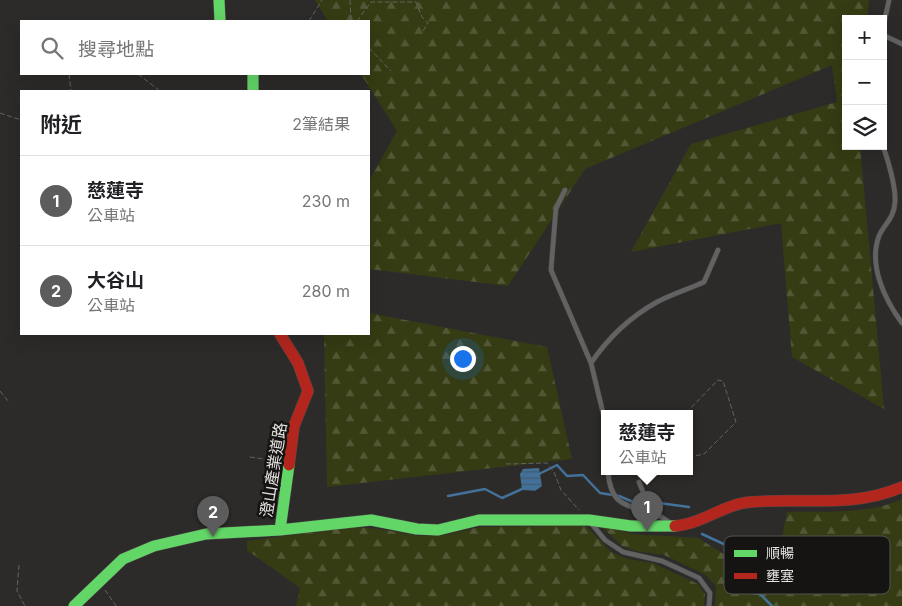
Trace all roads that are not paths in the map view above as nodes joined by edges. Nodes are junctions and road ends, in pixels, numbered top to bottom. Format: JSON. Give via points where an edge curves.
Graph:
{"nodes":[{"id":1,"x":219,"y":0,"type":"edge"},
{"id":2,"x":889,"y":0,"type":"edge"},
{"id":3,"x":886,"y":15,"type":"edge"},
{"id":4,"x":220,"y":20,"type":"edge"},
{"id":5,"x":887,"y":37,"type":"edge"},
{"id":6,"x":902,"y":44,"type":"edge"},
{"id":7,"x":253,"y":75,"type":"edge"},
{"id":8,"x":253,"y":90,"type":"edge"},
{"id":9,"x":885,"y":150,"type":"edge"},
{"id":10,"x":566,"y":190,"type":"dead end"},
{"id":11,"x":718,"y":250,"type":"dead end"},
{"id":12,"x":902,"y":323,"type":"edge"},
{"id":13,"x":281,"y":335,"type":"edge"},
{"id":14,"x":592,"y":363,"type":"junction"},
{"id":15,"x":602,"y":410,"type":"edge"},
{"id":16,"x":608,"y":475,"type":"edge"},
{"id":17,"x":639,"y":482,"type":"dead end"},
{"id":18,"x":902,"y":487,"type":"edge"},
{"id":19,"x":651,"y":512,"type":"junction"},
{"id":20,"x":589,"y":520,"type":"junction"},
{"id":21,"x":674,"y":526,"type":"junction"},
{"id":22,"x":280,"y":530,"type":"junction"},
{"id":23,"x":74,"y":606,"type":"edge"},
{"id":24,"x":709,"y":606,"type":"edge"}],
"edges":[{"from":1,"to":4,"type":"street"},
{"from":2,"to":3,"type":"lane"},
{"from":5,"to":6,"type":"lane"},
{"from":7,"to":8,"type":"street"},
{"from":9,"to":12,"type":"lane","via":[[896,201],[893,215],[879,235],[876,263],[886,297]]},
{"from":10,"to":14,"type":"lane","via":[[556,208],[551,270]]},
{"from":11,"to":14,"type":"lane","via":[[704,282],[658,302],[631,319],[604,344]]},
{"from":13,"to":22,"type":"street","name":"澄山產業道路","via":[[298,363],[308,390],[294,426]]},
{"from":14,"to":15,"type":"lane"},
{"from":16,"to":19,"type":"lane","via":[[610,489],[616,500],[622,505]]},
{"from":17,"to":19,"type":"lane"},
{"from":18,"to":21,"type":"street","via":[[877,497],[854,500],[751,502],[688,525]]},
{"from":19,"to":21,"type":"lane"},
{"from":20,"to":21,"type":"street","via":[[631,526]]},
{"from":20,"to":22,"type":"street","via":[[479,520],[438,530],[371,520]]},
{"from":20,"to":24,"type":"lane","via":[[605,540],[623,552],[662,561],[699,578],[710,593]]},
{"from":22,"to":23,"type":"street","via":[[206,534],[169,542],[123,560]]}]}
